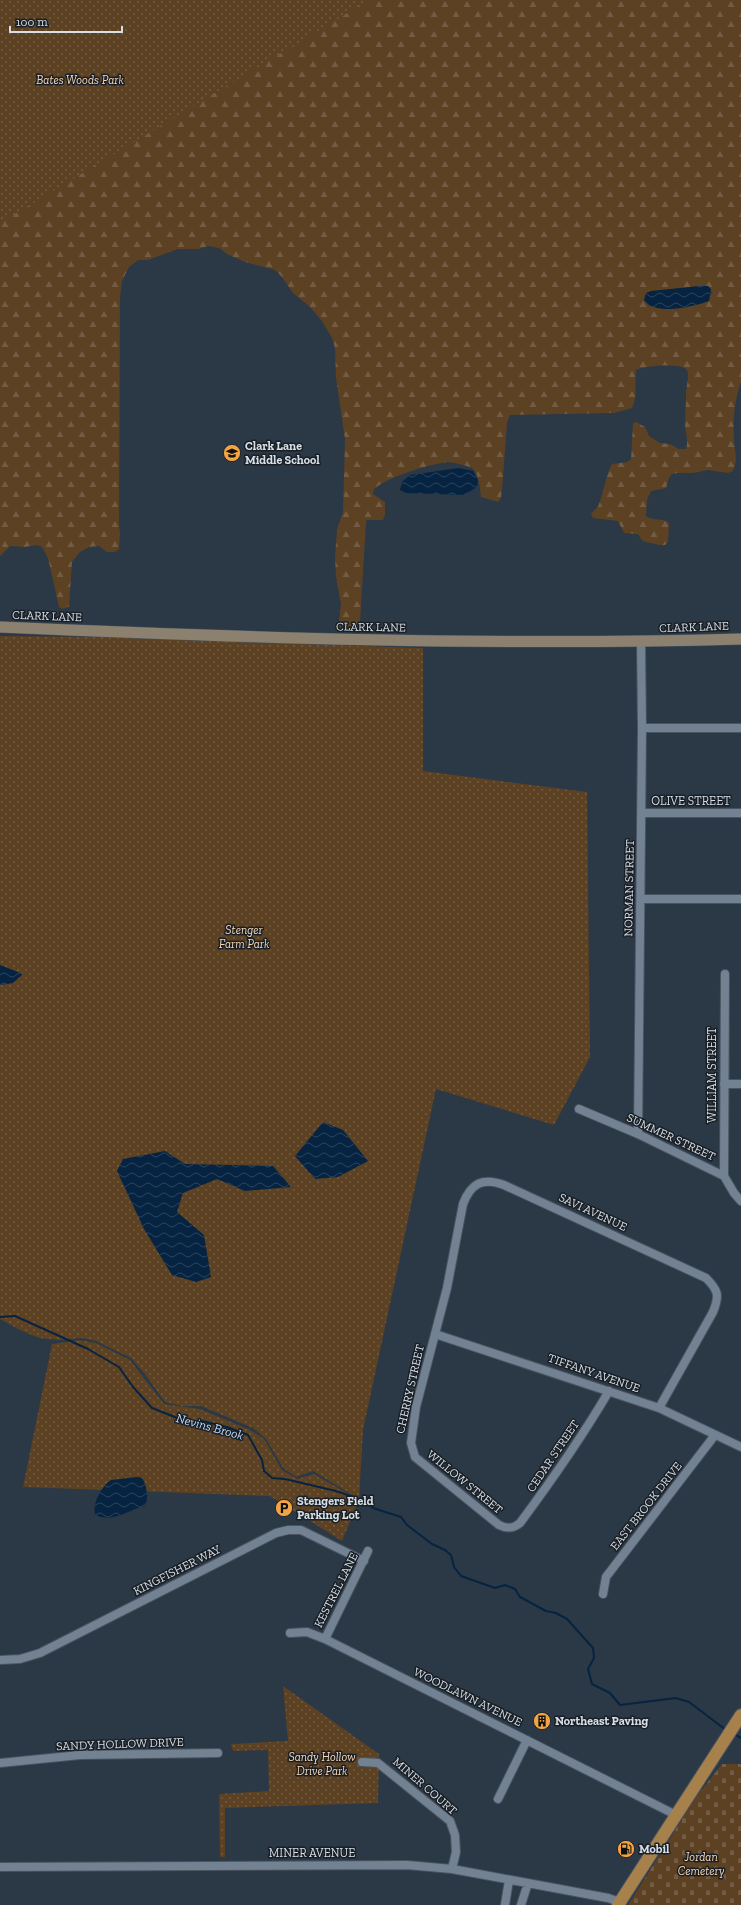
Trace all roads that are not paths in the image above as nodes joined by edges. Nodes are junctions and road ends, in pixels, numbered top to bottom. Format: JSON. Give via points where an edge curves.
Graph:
{"nodes":[{"id":1,"x":0,"y":627,"type":"edge"},
{"id":2,"x":741,"y":639,"type":"edge"},
{"id":3,"x":641,"y":642,"type":"junction"},
{"id":4,"x":642,"y":728,"type":"junction"},
{"id":5,"x":741,"y":728,"type":"edge"},
{"id":6,"x":741,"y":812,"type":"edge"},
{"id":7,"x":642,"y":813,"type":"junction"},
{"id":8,"x":641,"y":899,"type":"junction"},
{"id":9,"x":741,"y":899,"type":"edge"},
{"id":10,"x":725,"y":974,"type":"dead end"},
{"id":11,"x":724,"y":1084,"type":"junction"},
{"id":12,"x":741,"y":1084,"type":"edge"},
{"id":13,"x":579,"y":1109,"type":"dead end"},
{"id":14,"x":638,"y":1134,"type":"junction"},
{"id":15,"x":724,"y":1176,"type":"junction"},
{"id":16,"x":741,"y":1201,"type":"edge"},
{"id":17,"x":435,"y":1334,"type":"junction"},
{"id":18,"x":608,"y":1390,"type":"junction"},
{"id":19,"x":660,"y":1408,"type":"junction"},
{"id":20,"x":715,"y":1435,"type":"junction"},
{"id":21,"x":741,"y":1447,"type":"edge"},
{"id":22,"x":411,"y":1450,"type":"joint"},
{"id":23,"x":509,"y":1528,"type":"joint"},
{"id":24,"x":368,"y":1552,"type":"dead end"},
{"id":25,"x":364,"y":1562,"type":"junction"},
{"id":26,"x":603,"y":1594,"type":"dead end"},
{"id":27,"x":290,"y":1633,"type":"dead end"},
{"id":28,"x":324,"y":1639,"type":"junction"},
{"id":29,"x":0,"y":1660,"type":"edge"},
{"id":30,"x":738,"y":1719,"type":"edge"},
{"id":31,"x":527,"y":1740,"type":"junction"},
{"id":32,"x":218,"y":1753,"type":"dead end"},
{"id":33,"x":362,"y":1762,"type":"dead end"},
{"id":34,"x":0,"y":1763,"type":"edge"},
{"id":35,"x":498,"y":1799,"type":"dead end"},
{"id":36,"x":676,"y":1814,"type":"junction"},
{"id":37,"x":0,"y":1867,"type":"edge"},
{"id":38,"x":452,"y":1869,"type":"junction"},
{"id":39,"x":509,"y":1880,"type":"junction"},
{"id":40,"x":528,"y":1883,"type":"junction"},
{"id":41,"x":619,"y":1903,"type":"edge"},
{"id":42,"x":505,"y":1905,"type":"edge"},
{"id":43,"x":521,"y":1905,"type":"edge"}],
"edges":[{"from":1,"to":3,"type":"main road","name":"CLARK LANE","via":[[437,642]]},
{"from":2,"to":3,"type":"main road","name":"CLARK LANE"},
{"from":3,"to":4,"type":"street","name":"NORMAN STREET"},
{"from":4,"to":5,"type":"street"},
{"from":4,"to":7,"type":"street","name":"NORMAN STREET"},
{"from":6,"to":7,"type":"street","name":"OLIVE STREET"},
{"from":7,"to":8,"type":"street","name":"NORMAN STREET"},
{"from":8,"to":9,"type":"street"},
{"from":8,"to":14,"type":"street","name":"NORMAN STREET"},
{"from":10,"to":11,"type":"street","name":"WILLIAM STREET"},
{"from":11,"to":12,"type":"street"},
{"from":11,"to":15,"type":"street","name":"WILLIAM STREET"},
{"from":13,"to":14,"type":"street","name":"SUMMER STREET"},
{"from":14,"to":15,"type":"street","name":"SUMMER STREET"},
{"from":15,"to":16,"type":"street","name":"SUMMER STREET"},
{"from":17,"to":18,"type":"street","name":"TIFFANY AVENUE"},
{"from":17,"to":19,"type":"street","name":"SAVI AVENUE","via":[[467,1194],[478,1184],[486,1181],[504,1184],[706,1278],[713,1285],[718,1293],[717,1303]]},
{"from":17,"to":22,"type":"street","name":"CHERRY STREET","via":[[416,1407]]},
{"from":18,"to":19,"type":"street","name":"TIFFANY AVENUE"},
{"from":18,"to":23,"type":"street","name":"CEDAR STREET","via":[[582,1436],[551,1481],[520,1523]]},
{"from":19,"to":20,"type":"street","name":"TIFFANY AVENUE"},
{"from":20,"to":21,"type":"street","name":"TIFFANY AVENUE"},
{"from":20,"to":26,"type":"street","name":"EAST BROOK DRIVE","via":[[606,1577]]},
{"from":22,"to":23,"type":"street","name":"WILLOW STREET","via":[[415,1457],[499,1525]]},
{"from":24,"to":25,"type":"street","name":"KESTREL LANE"},
{"from":25,"to":28,"type":"street","name":"KESTREL LANE"},
{"from":25,"to":29,"type":"street","name":"KINGFISHER WAY","via":[[301,1530],[276,1533],[40,1653],[20,1659]]},
{"from":27,"to":28,"type":"street","name":"WOODLAWN AVENUE","via":[[307,1632]]},
{"from":28,"to":31,"type":"street","name":"WOODLAWN AVENUE"},
{"from":30,"to":36,"type":"main road"},
{"from":31,"to":35,"type":"street"},
{"from":31,"to":36,"type":"street","name":"WOODLAWN AVENUE"},
{"from":32,"to":34,"type":"street","name":"SANDY HOLLOW DRIVE","via":[[80,1754]]},
{"from":33,"to":38,"type":"street","name":"MINER COURT","via":[[378,1763],[450,1821],[456,1846]]},
{"from":36,"to":41,"type":"main road"},
{"from":37,"to":38,"type":"street","name":"MINER AVENUE","via":[[371,1864]]},
{"from":38,"to":39,"type":"street","name":"MINER AVENUE"},
{"from":39,"to":40,"type":"street","name":"MINER AVENUE"},
{"from":39,"to":42,"type":"street"},
{"from":40,"to":41,"type":"street","name":"MINER AVENUE","via":[[608,1898]]},
{"from":40,"to":43,"type":"street"}]}
